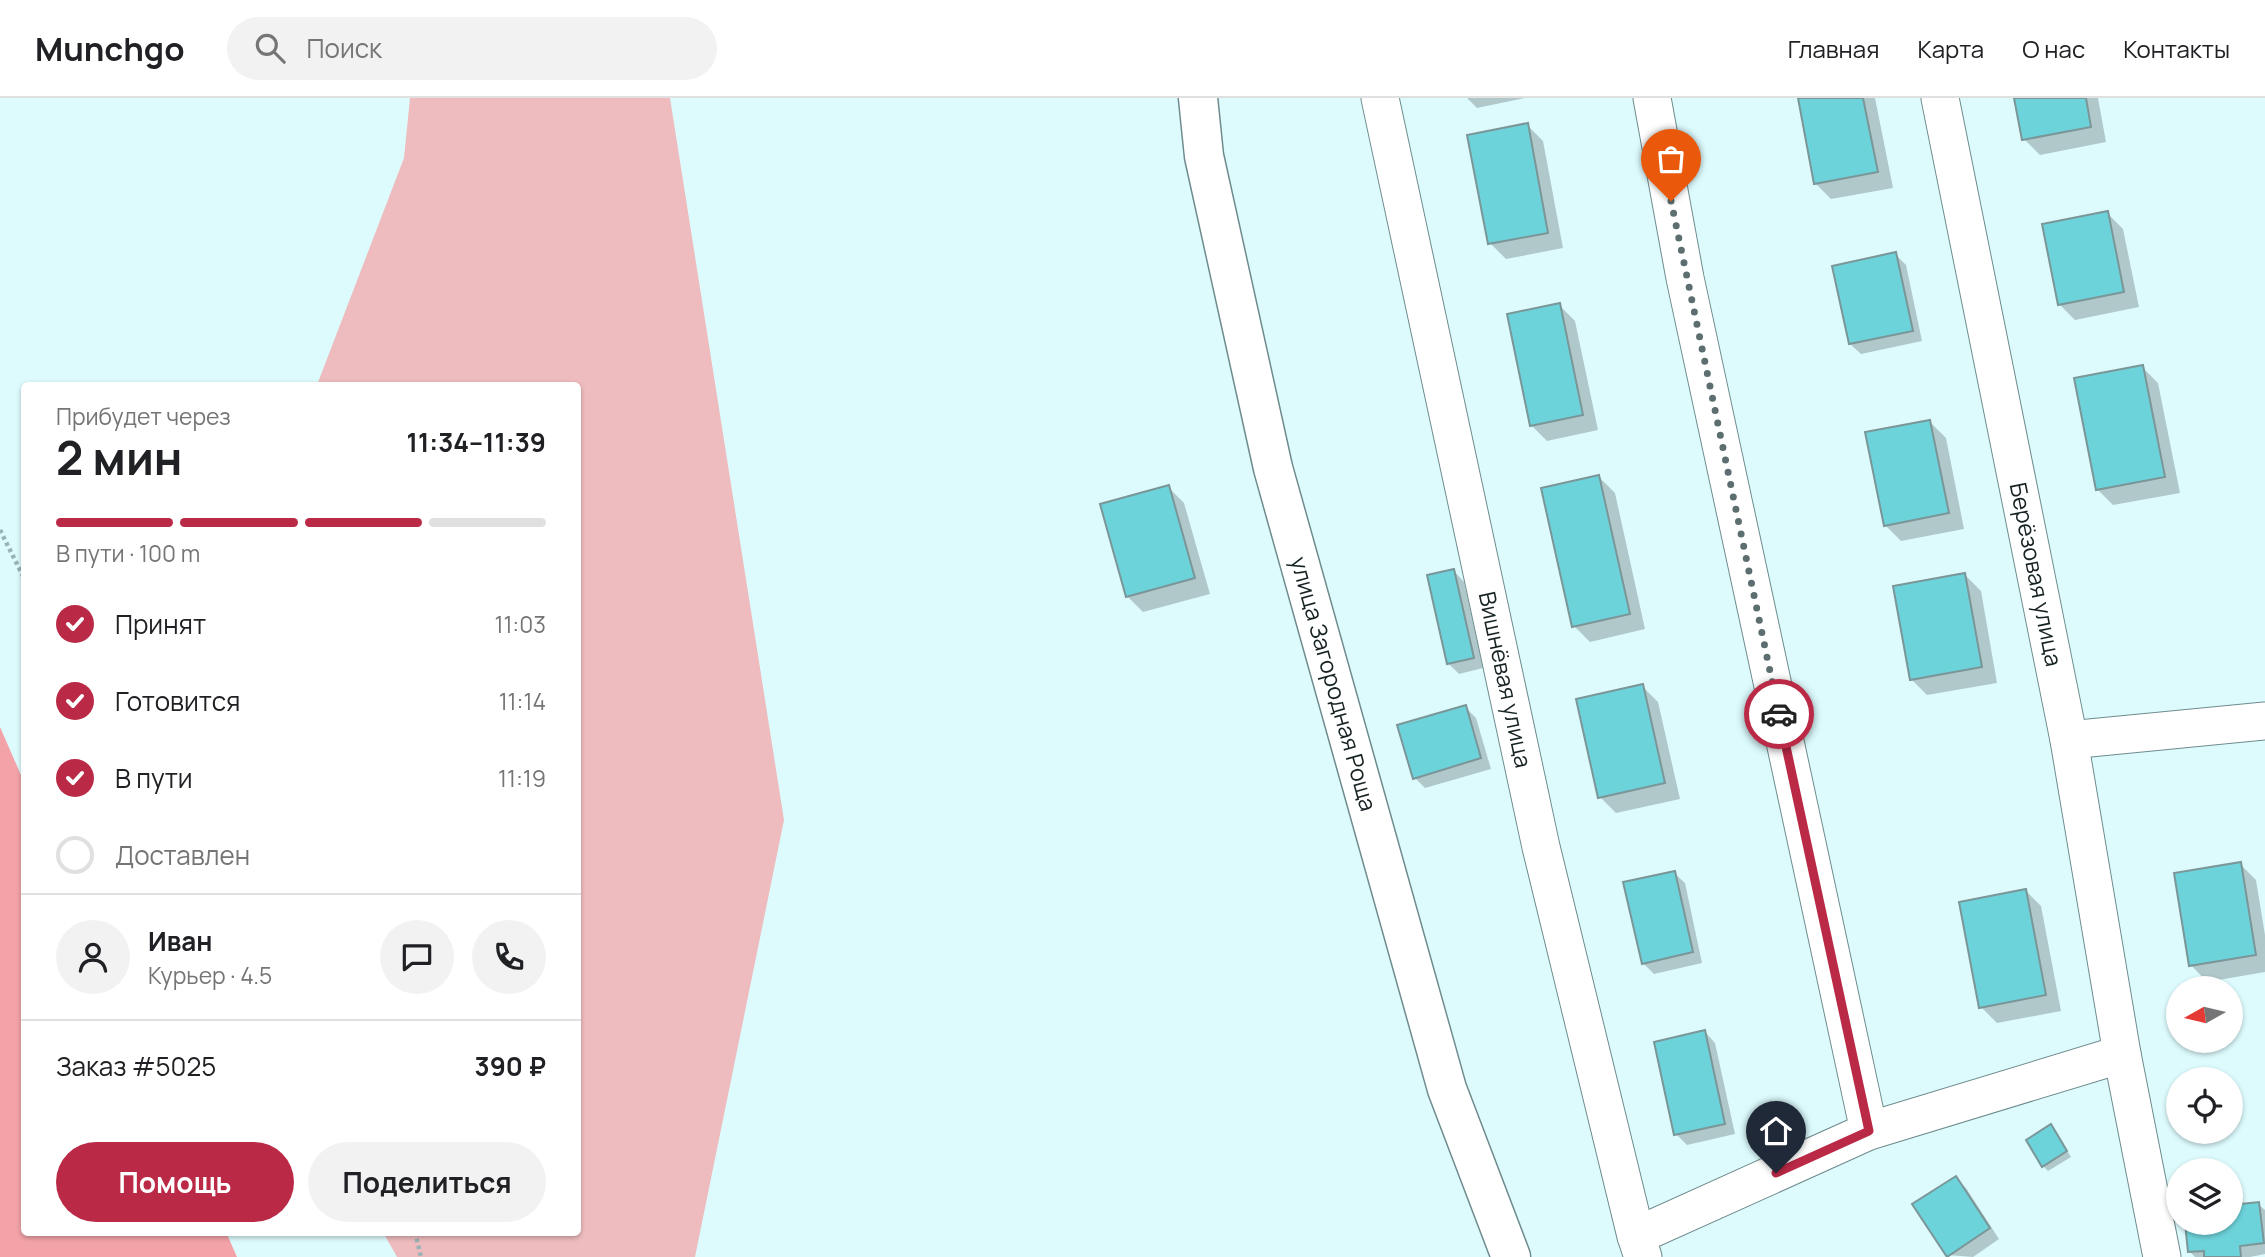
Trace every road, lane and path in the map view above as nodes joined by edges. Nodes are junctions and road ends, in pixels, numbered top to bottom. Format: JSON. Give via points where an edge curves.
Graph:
{"nodes":[{"id":1,"x":1198,"y":98,"type":"edge"},
{"id":2,"x":1380,"y":98,"type":"edge"},
{"id":3,"x":1652,"y":98,"type":"edge"},
{"id":4,"x":1940,"y":98,"type":"edge"},
{"id":5,"x":0,"y":530,"type":"edge"},
{"id":6,"x":21,"y":572,"type":"edge"},
{"id":7,"x":2265,"y":721,"type":"edge"},
{"id":8,"x":2069,"y":740,"type":"junction"},
{"id":9,"x":2122,"y":1054,"type":"junction"},
{"id":10,"x":1869,"y":1131,"type":"junction"},
{"id":11,"x":416,"y":1236,"type":"edge"},
{"id":12,"x":1640,"y":1246,"type":"edge"},
{"id":13,"x":421,"y":1257,"type":"edge"},
{"id":14,"x":1511,"y":1257,"type":"edge"},
{"id":15,"x":2162,"y":1257,"type":"edge"}],
"edges":[{"from":1,"to":14,"type":"street","name":"улица Загородная Роща","via":[[1204,156],[1273,468],[1447,1089]]},
{"from":2,"to":12,"type":"street","name":"Вишнёвая улица","via":[[1541,846]]},
{"from":3,"to":10,"type":"street","via":[[1688,291]]},
{"from":4,"to":8,"type":"street","name":"Берёзовая улица"},
{"from":5,"to":6,"type":"path"},
{"from":7,"to":8,"type":"street"},
{"from":8,"to":9,"type":"street","name":"Берёзовая улица"},
{"from":9,"to":10,"type":"street"},
{"from":9,"to":15,"type":"street","name":"Берёзовая улица"},
{"from":10,"to":12,"type":"street"},
{"from":11,"to":13,"type":"path"}]}
